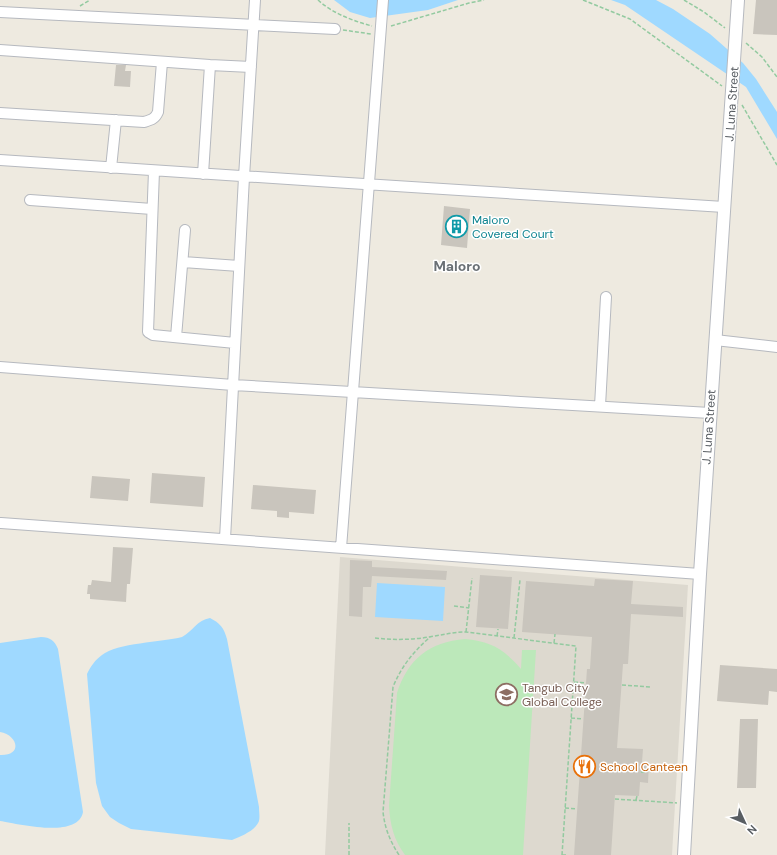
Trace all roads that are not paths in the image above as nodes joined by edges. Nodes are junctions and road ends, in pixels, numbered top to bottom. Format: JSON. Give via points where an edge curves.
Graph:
{"nodes":[{"id":1,"x":255,"y":0,"type":"edge"},
{"id":2,"x":383,"y":0,"type":"edge"},
{"id":3,"x":738,"y":0,"type":"edge"},
{"id":4,"x":0,"y":12,"type":"edge"},
{"id":5,"x":254,"y":24,"type":"junction"},
{"id":6,"x":335,"y":29,"type":"road end"},
{"id":7,"x":0,"y":50,"type":"edge"},
{"id":8,"x":162,"y":62,"type":"junction"},
{"id":9,"x":210,"y":65,"type":"junction"},
{"id":10,"x":251,"y":67,"type":"junction"},
{"id":11,"x":0,"y":113,"type":"edge"},
{"id":12,"x":116,"y":120,"type":"junction"},
{"id":13,"x":0,"y":160,"type":"edge"},
{"id":14,"x":111,"y":168,"type":"junction"},
{"id":15,"x":154,"y":171,"type":"junction"},
{"id":16,"x":203,"y":174,"type":"junction"},
{"id":17,"x":244,"y":177,"type":"junction"},
{"id":18,"x":370,"y":183,"type":"junction"},
{"id":19,"x":30,"y":200,"type":"dead end"},
{"id":20,"x":724,"y":207,"type":"junction"},
{"id":21,"x":152,"y":209,"type":"junction"},
{"id":22,"x":185,"y":230,"type":"dead end"},
{"id":23,"x":183,"y":262,"type":"junction"},
{"id":24,"x":240,"y":266,"type":"junction"},
{"id":25,"x":606,"y":297,"type":"dead end"},
{"id":26,"x":176,"y":337,"type":"junction"},
{"id":27,"x":715,"y":340,"type":"junction"},
{"id":28,"x":235,"y":343,"type":"junction"},
{"id":29,"x":777,"y":347,"type":"edge"},
{"id":30,"x":0,"y":367,"type":"edge"},
{"id":31,"x":233,"y":384,"type":"junction"},
{"id":32,"x":353,"y":391,"type":"junction"},
{"id":33,"x":600,"y":406,"type":"junction"},
{"id":34,"x":710,"y":412,"type":"junction"},
{"id":35,"x":1,"y":523,"type":"edge"},
{"id":36,"x":225,"y":539,"type":"junction"},
{"id":37,"x":341,"y":548,"type":"junction"},
{"id":38,"x":700,"y":574,"type":"junction"},
{"id":39,"x":684,"y":855,"type":"edge"}],
"edges":[{"from":1,"to":5,"type":"street"},
{"from":2,"to":18,"type":"street"},
{"from":3,"to":20,"type":"street","name":"J. Luna Street"},
{"from":4,"to":5,"type":"street"},
{"from":5,"to":6,"type":"street"},
{"from":5,"to":10,"type":"street"},
{"from":7,"to":8,"type":"street"},
{"from":8,"to":9,"type":"street"},
{"from":8,"to":12,"type":"street","via":[[156,116],[144,122]]},
{"from":9,"to":10,"type":"street"},
{"from":9,"to":16,"type":"street"},
{"from":10,"to":17,"type":"street"},
{"from":11,"to":12,"type":"street"},
{"from":12,"to":14,"type":"street"},
{"from":13,"to":14,"type":"street"},
{"from":14,"to":15,"type":"street"},
{"from":15,"to":16,"type":"street"},
{"from":15,"to":21,"type":"street"},
{"from":16,"to":17,"type":"street"},
{"from":17,"to":18,"type":"street"},
{"from":17,"to":24,"type":"street"},
{"from":18,"to":20,"type":"street"},
{"from":18,"to":32,"type":"street"},
{"from":19,"to":21,"type":"street"},
{"from":20,"to":27,"type":"street","name":"J. Luna Street"},
{"from":21,"to":26,"type":"street","via":[[147,329],[152,335]]},
{"from":22,"to":23,"type":"street"},
{"from":23,"to":24,"type":"street"},
{"from":23,"to":26,"type":"street"},
{"from":24,"to":28,"type":"street"},
{"from":25,"to":33,"type":"street"},
{"from":26,"to":28,"type":"street"},
{"from":27,"to":29,"type":"street"},
{"from":27,"to":34,"type":"street","name":"J. Luna Street"},
{"from":28,"to":31,"type":"street"},
{"from":30,"to":31,"type":"street"},
{"from":31,"to":32,"type":"street"},
{"from":31,"to":36,"type":"street"},
{"from":32,"to":33,"type":"street"},
{"from":32,"to":37,"type":"street"},
{"from":33,"to":34,"type":"street"},
{"from":34,"to":38,"type":"street","name":"J. Luna Street"},
{"from":35,"to":36,"type":"street"},
{"from":36,"to":37,"type":"street"},
{"from":37,"to":38,"type":"street"},
{"from":38,"to":39,"type":"street","name":"J. Luna Street"}]}
